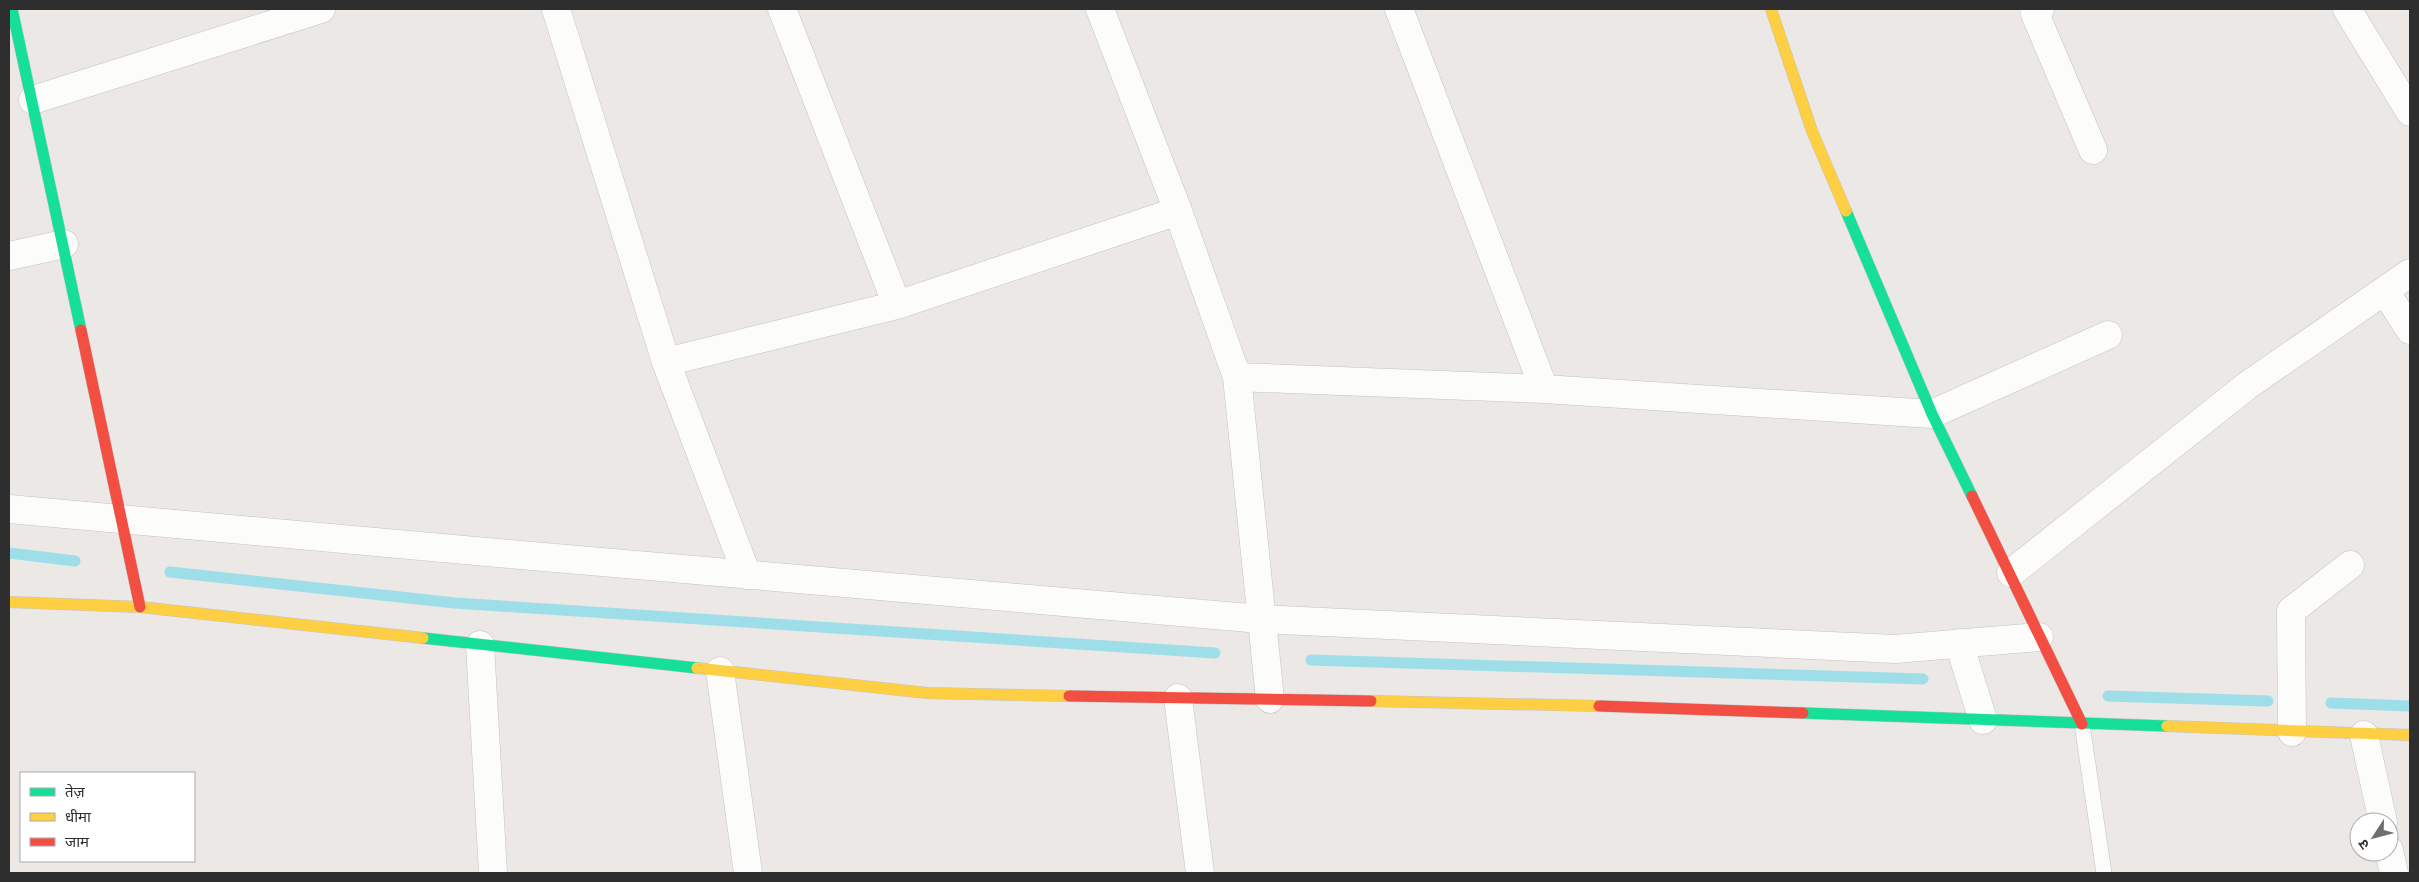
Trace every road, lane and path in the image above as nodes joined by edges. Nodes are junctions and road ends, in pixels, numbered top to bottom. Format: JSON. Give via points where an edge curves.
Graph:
{"nodes":[{"id":1,"x":321,"y":9,"type":"edge"},
{"id":2,"x":556,"y":9,"type":"edge"},
{"id":3,"x":782,"y":9,"type":"edge"},
{"id":4,"x":1100,"y":9,"type":"edge"},
{"id":5,"x":1399,"y":9,"type":"edge"},
{"id":6,"x":1771,"y":9,"type":"edge"},
{"id":7,"x":2040,"y":9,"type":"edge"},
{"id":8,"x":2347,"y":9,"type":"edge"},
{"id":9,"x":12,"y":15,"type":"edge"},
{"id":10,"x":33,"y":100,"type":"junction"},
{"id":11,"x":2410,"y":112,"type":"edge"},
{"id":12,"x":2093,"y":150,"type":"dead end"},
{"id":13,"x":1178,"y":211,"type":"junction"},
{"id":14,"x":64,"y":244,"type":"junction"},
{"id":15,"x":9,"y":256,"type":"edge"},
{"id":16,"x":2410,"y":273,"type":"edge"},
{"id":17,"x":2385,"y":291,"type":"junction"},
{"id":18,"x":898,"y":305,"type":"junction"},
{"id":19,"x":2410,"y":330,"type":"edge"},
{"id":20,"x":2108,"y":335,"type":"dead end"},
{"id":21,"x":666,"y":362,"type":"junction"},
{"id":22,"x":1237,"y":377,"type":"junction"},
{"id":23,"x":1544,"y":389,"type":"junction"},
{"id":24,"x":1932,"y":414,"type":"junction"},
{"id":25,"x":9,"y":508,"type":"edge"},
{"id":26,"x":122,"y":520,"type":"junction"},
{"id":27,"x":2350,"y":565,"type":"dead end"},
{"id":28,"x":2011,"y":573,"type":"junction"},
{"id":29,"x":748,"y":575,"type":"junction"},
{"id":30,"x":9,"y":602,"type":"edge"},
{"id":31,"x":140,"y":607,"type":"junction"},
{"id":32,"x":1262,"y":619,"type":"junction"},
{"id":33,"x":2040,"y":637,"type":"junction"},
{"id":34,"x":1960,"y":644,"type":"junction"},
{"id":35,"x":480,"y":645,"type":"junction"},
{"id":36,"x":720,"y":671,"type":"junction"},
{"id":37,"x":1178,"y":698,"type":"junction"},
{"id":38,"x":1270,"y":699,"type":"junction"},
{"id":39,"x":1983,"y":720,"type":"junction"},
{"id":40,"x":2082,"y":724,"type":"junction"},
{"id":41,"x":2292,"y":732,"type":"junction"},
{"id":42,"x":2364,"y":735,"type":"junction"},
{"id":43,"x":2410,"y":735,"type":"edge"},
{"id":44,"x":2381,"y":812,"type":"edge"},
{"id":45,"x":493,"y":873,"type":"edge"},
{"id":46,"x":748,"y":873,"type":"edge"},
{"id":47,"x":1200,"y":873,"type":"edge"},
{"id":48,"x":2104,"y":873,"type":"edge"}],
"edges":[{"from":1,"to":10,"type":"street"},
{"from":2,"to":21,"type":"street"},
{"from":3,"to":18,"type":"street"},
{"from":4,"to":13,"type":"street"},
{"from":5,"to":23,"type":"street"},
{"from":6,"to":24,"type":"main road","via":[[1812,131]]},
{"from":7,"to":12,"type":"street","via":[[2035,14]]},
{"from":8,"to":11,"type":"street"},
{"from":9,"to":10,"type":"main road"},
{"from":10,"to":14,"type":"main road"},
{"from":13,"to":18,"type":"street"},
{"from":13,"to":22,"type":"street"},
{"from":14,"to":15,"type":"street"},
{"from":14,"to":26,"type":"main road"},
{"from":16,"to":17,"type":"street"},
{"from":17,"to":19,"type":"street"},
{"from":17,"to":28,"type":"street","via":[[2248,385]]},
{"from":18,"to":21,"type":"street"},
{"from":20,"to":24,"type":"street"},
{"from":21,"to":29,"type":"street"},
{"from":22,"to":23,"type":"street"},
{"from":22,"to":32,"type":"street"},
{"from":23,"to":24,"type":"street"},
{"from":24,"to":28,"type":"main road"},
{"from":25,"to":26,"type":"street"},
{"from":26,"to":29,"type":"street"},
{"from":26,"to":31,"type":"main road"},
{"from":27,"to":41,"type":"street","via":[[2291,611]]},
{"from":28,"to":33,"type":"main road"},
{"from":29,"to":32,"type":"street"},
{"from":30,"to":31,"type":"main road"},
{"from":31,"to":35,"type":"main road"},
{"from":32,"to":34,"type":"street","via":[[1895,649]]},
{"from":32,"to":38,"type":"street"},
{"from":33,"to":34,"type":"street"},
{"from":33,"to":40,"type":"main road"},
{"from":34,"to":39,"type":"street"},
{"from":35,"to":36,"type":"main road"},
{"from":35,"to":45,"type":"street"},
{"from":36,"to":37,"type":"main road","via":[[927,693]]},
{"from":36,"to":46,"type":"street"},
{"from":37,"to":38,"type":"main road"},
{"from":37,"to":47,"type":"street"},
{"from":38,"to":39,"type":"main road","via":[[1546,704]]},
{"from":39,"to":40,"type":"main road"},
{"from":40,"to":41,"type":"main road"},
{"from":40,"to":48,"type":"lane"},
{"from":41,"to":42,"type":"main road"},
{"from":42,"to":43,"type":"main road"},
{"from":42,"to":44,"type":"street"}]}
